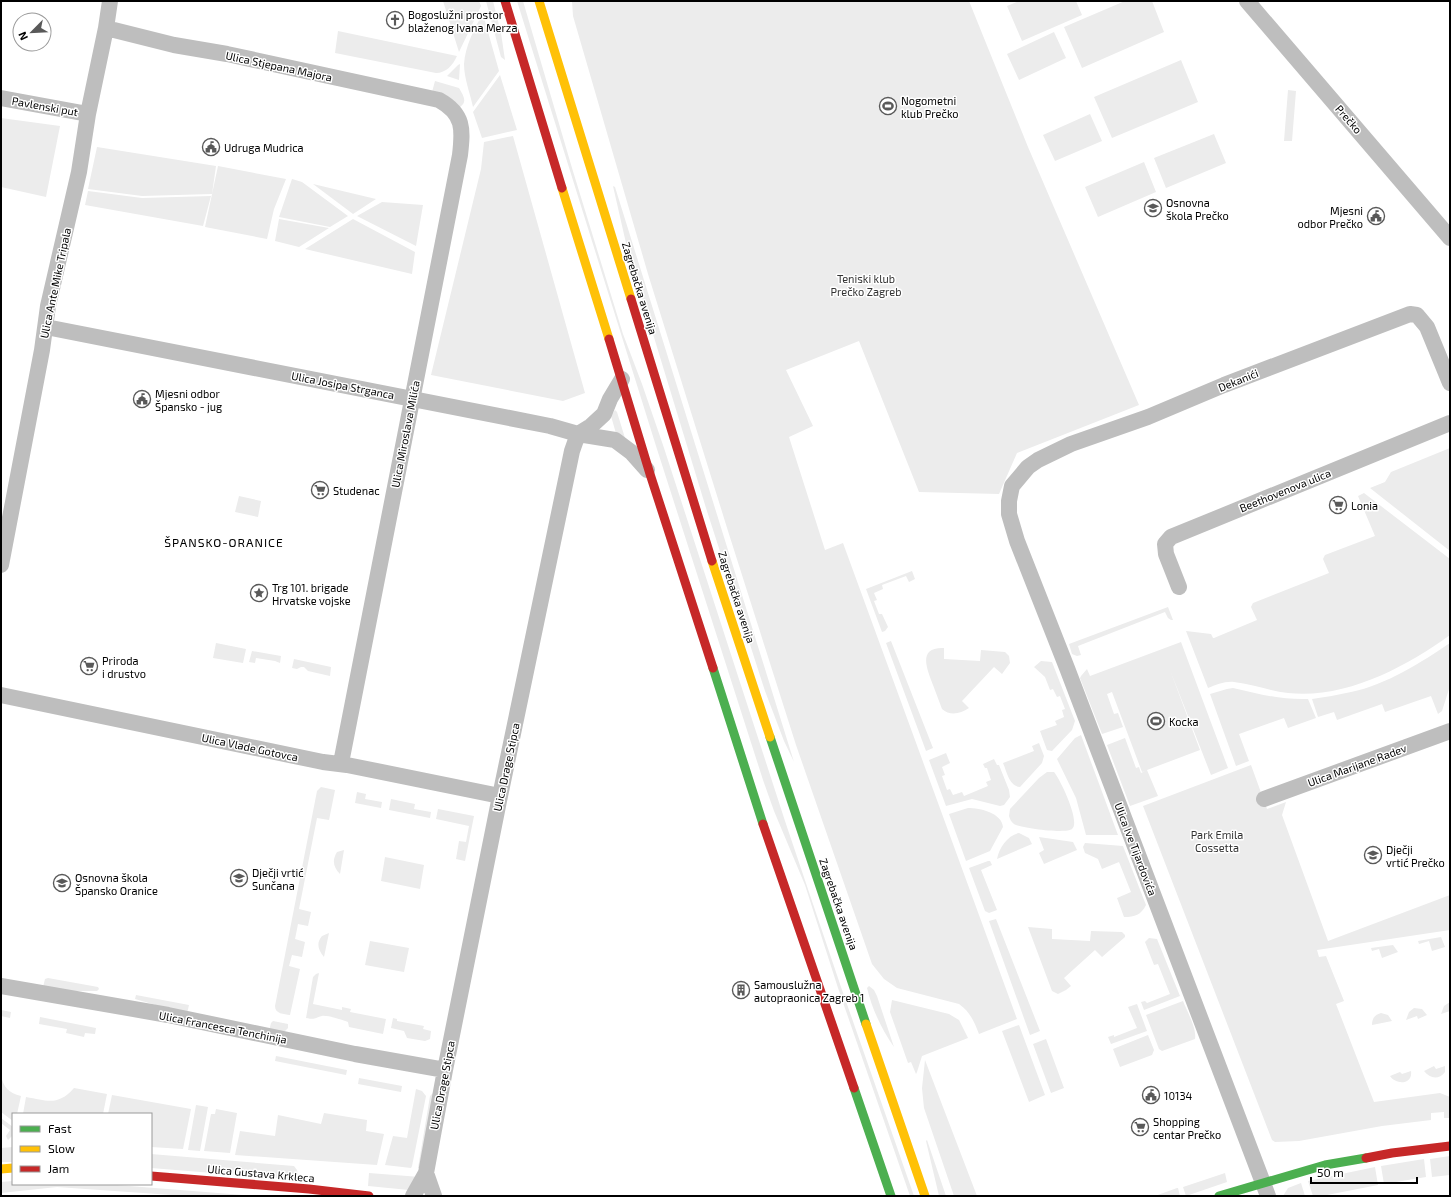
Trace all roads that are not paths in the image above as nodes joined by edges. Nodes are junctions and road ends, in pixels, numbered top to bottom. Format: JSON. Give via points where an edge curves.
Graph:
{"nodes":[{"id":1,"x":110,"y":1,"type":"edge"},
{"id":2,"x":505,"y":1,"type":"edge"},
{"id":3,"x":539,"y":1,"type":"edge"},
{"id":4,"x":1247,"y":1,"type":"edge"},
{"id":5,"x":551,"y":8,"type":"dead end"},
{"id":6,"x":106,"y":28,"type":"junction"},
{"id":7,"x":549,"y":34,"type":"junction"},
{"id":8,"x":1,"y":98,"type":"edge"},
{"id":9,"x":451,"y":108,"type":"joint"},
{"id":10,"x":88,"y":114,"type":"junction"},
{"id":11,"x":1450,"y":238,"type":"edge"},
{"id":12,"x":46,"y":327,"type":"junction"},
{"id":13,"x":622,"y":379,"type":"junction"},
{"id":14,"x":1450,"y":383,"type":"edge"},
{"id":15,"x":412,"y":398,"type":"junction"},
{"id":16,"x":1450,"y":423,"type":"edge"},
{"id":17,"x":578,"y":434,"type":"junction"},
{"id":18,"x":650,"y":474,"type":"junction"},
{"id":19,"x":1009,"y":501,"type":"joint"},
{"id":20,"x":1,"y":564,"type":"edge"},
{"id":21,"x":1179,"y":587,"type":"dead end"},
{"id":22,"x":1,"y":695,"type":"edge"},
{"id":23,"x":1450,"y":731,"type":"edge"},
{"id":24,"x":340,"y":763,"type":"junction"},
{"id":25,"x":500,"y":796,"type":"junction"},
{"id":26,"x":1264,"y":799,"type":"dead end"},
{"id":27,"x":1,"y":986,"type":"edge"},
{"id":28,"x":445,"y":1070,"type":"junction"},
{"id":29,"x":1450,"y":1146,"type":"edge"},
{"id":30,"x":12,"y":1168,"type":"edge"},
{"id":31,"x":1,"y":1169,"type":"edge"},
{"id":32,"x":426,"y":1173,"type":"junction"},
{"id":33,"x":152,"y":1176,"type":"edge"},
{"id":34,"x":1266,"y":1189,"type":"edge"},
{"id":35,"x":335,"y":1194,"type":"edge"},
{"id":36,"x":369,"y":1196,"type":"edge"},
{"id":37,"x":413,"y":1196,"type":"edge"},
{"id":38,"x":434,"y":1196,"type":"edge"},
{"id":39,"x":891,"y":1196,"type":"edge"},
{"id":40,"x":925,"y":1196,"type":"edge"},
{"id":41,"x":1219,"y":1196,"type":"edge"}],
"edges":[{"from":1,"to":6,"type":"street","name":"Ulica Ante Mike Tripala"},
{"from":2,"to":13,"type":"main road"},
{"from":3,"to":7,"type":"main road","name":"Zagrebačka avenija"},
{"from":4,"to":11,"type":"street","name":"Prečko"},
{"from":5,"to":7,"type":"main road"},
{"from":6,"to":9,"type":"street","name":"Ulica Stjepana Majora","via":[[174,45],[427,97],[439,100]]},
{"from":6,"to":10,"type":"street","name":"Ulica Ante Mike Tripala"},
{"from":7,"to":40,"type":"main road","name":"Zagrebačka avenija","via":[[773,747]]},
{"from":8,"to":10,"type":"street","name":"Pavlenski put"},
{"from":9,"to":15,"type":"street","name":"Ulica Miroslava Milića","via":[[457,115],[463,134]]},
{"from":10,"to":12,"type":"street","name":"Ulica Ante Mike Tripala","via":[[79,172],[48,306]]},
{"from":12,"to":15,"type":"street","name":"Ulica Josipa Strganca"},
{"from":12,"to":20,"type":"street","name":"Ulica Ante Mike Tripala"},
{"from":13,"to":17,"type":"street","via":[[604,414]]},
{"from":13,"to":18,"type":"main road"},
{"from":14,"to":19,"type":"street","name":"Dekanići","via":[[1427,327],[1417,315],[1410,314],[1148,417],[1071,444],[1028,467],[1012,486]]},
{"from":15,"to":17,"type":"street","name":"Ulica Josipa Strganca"},
{"from":15,"to":24,"type":"street","name":"Ulica Miroslava Milića"},
{"from":16,"to":21,"type":"street","name":"Beethovenova ulica","via":[[1171,537],[1165,544],[1166,554]]},
{"from":17,"to":18,"type":"street","name":"Ulica Josipa Strganca","via":[[615,440],[631,452]]},
{"from":17,"to":25,"type":"street","name":"Ulica Drage Stipca","via":[[572,451]]},
{"from":18,"to":39,"type":"main road","via":[[767,835]]},
{"from":19,"to":34,"type":"street","name":"Ulica Ive Tijardovića","via":[[1009,514],[1017,541]]},
{"from":22,"to":24,"type":"street","name":"Ulica Vlade Gotovca","via":[[323,762]]},
{"from":23,"to":26,"type":"street","name":"Ulica Marijane Radev"},
{"from":24,"to":25,"type":"street","name":"Ulica Vlade Gotovca"},
{"from":25,"to":28,"type":"street","name":"Ulica Drage Stipca"},
{"from":27,"to":28,"type":"street","name":"Ulica Francesca Tenchinija","via":[[175,1016]]},
{"from":28,"to":32,"type":"street","name":"Ulica Drage Stipca"},
{"from":29,"to":34,"type":"main road","via":[[1325,1165]]},
{"from":30,"to":31,"type":"main road"},
{"from":32,"to":37,"type":"street","name":"Ulica Drage Stipca"},
{"from":32,"to":38,"type":"street","name":"Ulica Drage Stipca"},
{"from":33,"to":35,"type":"main road","name":"Ulica Gustava Krkleca"},
{"from":34,"to":41,"type":"main road"},
{"from":35,"to":36,"type":"main road","name":"Ulica Gustava Krkleca"}]}
